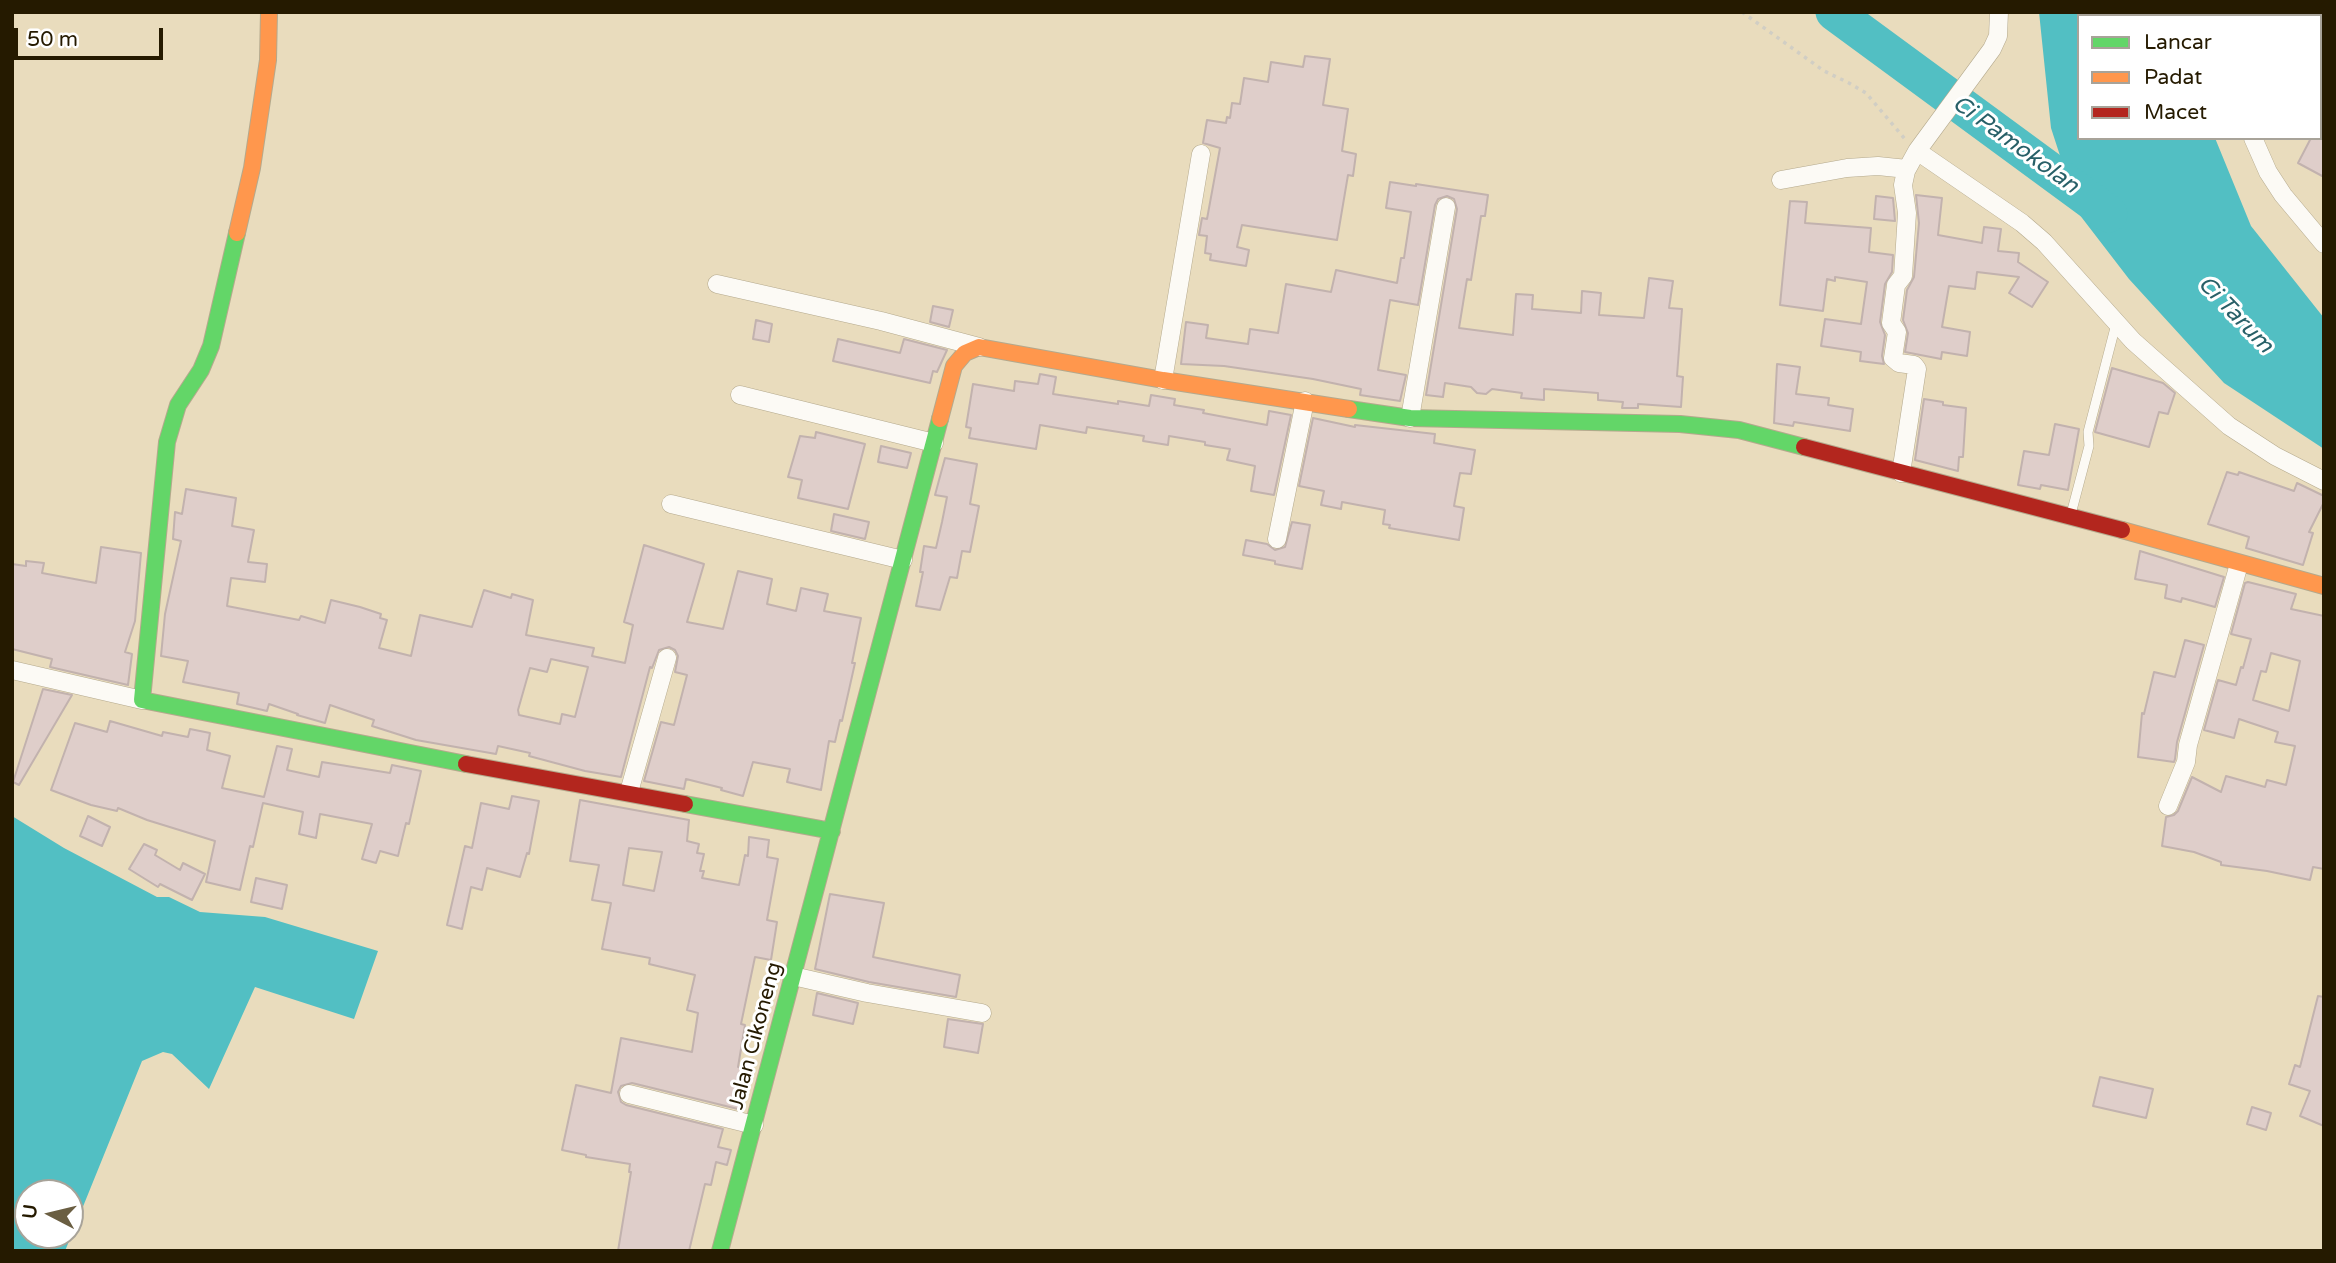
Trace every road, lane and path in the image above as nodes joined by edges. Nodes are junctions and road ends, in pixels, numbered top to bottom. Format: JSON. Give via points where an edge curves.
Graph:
{"nodes":[{"id":1,"x":270,"y":12,"type":"edge"},
{"id":2,"x":1742,"y":12,"type":"edge"},
{"id":3,"x":1998,"y":13,"type":"edge"},
{"id":4,"x":2254,"y":140,"type":"edge"},
{"id":5,"x":1917,"y":151,"type":"junction"},
{"id":6,"x":1201,"y":155,"type":"dead end"},
{"id":7,"x":1907,"y":169,"type":"junction"},
{"id":8,"x":1781,"y":180,"type":"dead end"},
{"id":9,"x":1446,"y":206,"type":"dead end"},
{"id":10,"x":2324,"y":244,"type":"edge"},
{"id":11,"x":717,"y":284,"type":"dead end"},
{"id":12,"x":2117,"y":323,"type":"junction"},
{"id":13,"x":979,"y":347,"type":"junction"},
{"id":14,"x":1163,"y":380,"type":"junction"},
{"id":15,"x":740,"y":395,"type":"dead end"},
{"id":16,"x":1305,"y":401,"type":"junction"},
{"id":17,"x":1410,"y":418,"type":"junction"},
{"id":18,"x":934,"y":443,"type":"junction"},
{"id":19,"x":1901,"y":473,"type":"junction"},
{"id":20,"x":2324,"y":481,"type":"edge"},
{"id":21,"x":671,"y":504,"type":"dead end"},
{"id":22,"x":2070,"y":515,"type":"junction"},
{"id":23,"x":1277,"y":539,"type":"dead end"},
{"id":24,"x":903,"y":560,"type":"junction"},
{"id":25,"x":2239,"y":564,"type":"junction"},
{"id":26,"x":2324,"y":586,"type":"edge"},
{"id":27,"x":667,"y":658,"type":"dead end"},
{"id":28,"x":12,"y":670,"type":"edge"},
{"id":29,"x":142,"y":700,"type":"junction"},
{"id":30,"x":629,"y":793,"type":"junction"},
{"id":31,"x":2168,"y":806,"type":"dead end"},
{"id":32,"x":832,"y":831,"type":"junction"},
{"id":33,"x":793,"y":976,"type":"junction"},
{"id":34,"x":982,"y":1013,"type":"dead end"},
{"id":35,"x":629,"y":1094,"type":"dead end"},
{"id":36,"x":754,"y":1125,"type":"junction"},
{"id":37,"x":720,"y":1251,"type":"edge"}],
"edges":[{"from":1,"to":29,"type":"street","via":[[268,60],[252,168],[211,346],[178,405],[167,442]]},
{"from":2,"to":5,"type":"path","via":[[1824,71],[1866,93]]},
{"from":3,"to":5,"type":"street","via":[[1998,36],[1992,49]]},
{"from":4,"to":10,"type":"street","via":[[2283,195]]},
{"from":5,"to":7,"type":"street"},
{"from":5,"to":12,"type":"street","via":[[2022,223]]},
{"from":6,"to":14,"type":"street"},
{"from":7,"to":8,"type":"street","via":[[1847,168]]},
{"from":7,"to":19,"type":"street","via":[[1903,276],[1896,285],[1891,323],[1897,332],[1893,358],[1917,369]]},
{"from":9,"to":17,"type":"street"},
{"from":11,"to":13,"type":"street"},
{"from":12,"to":20,"type":"street","via":[[2229,426]]},
{"from":12,"to":22,"type":"lane"},
{"from":13,"to":14,"type":"street"},
{"from":13,"to":18,"type":"street","name":"Jalan Cikoneng","via":[[965,353],[954,366]]},
{"from":14,"to":16,"type":"street"},
{"from":15,"to":18,"type":"street"},
{"from":16,"to":17,"type":"street"},
{"from":16,"to":23,"type":"street"},
{"from":17,"to":19,"type":"street","via":[[1739,430]]},
{"from":18,"to":24,"type":"street","name":"Jalan Cikoneng"},
{"from":19,"to":22,"type":"street"},
{"from":21,"to":24,"type":"street"},
{"from":22,"to":25,"type":"street"},
{"from":24,"to":32,"type":"street","name":"Jalan Cikoneng"},
{"from":25,"to":26,"type":"street"},
{"from":25,"to":31,"type":"street","via":[[2186,762]]},
{"from":27,"to":30,"type":"street"},
{"from":28,"to":29,"type":"street"},
{"from":29,"to":30,"type":"street"},
{"from":30,"to":32,"type":"street"},
{"from":32,"to":33,"type":"street","name":"Jalan Cikoneng"},
{"from":33,"to":34,"type":"street"},
{"from":33,"to":36,"type":"street","name":"Jalan Cikoneng"},
{"from":35,"to":36,"type":"street"},
{"from":36,"to":37,"type":"street","name":"Jalan Cikoneng"}]}
